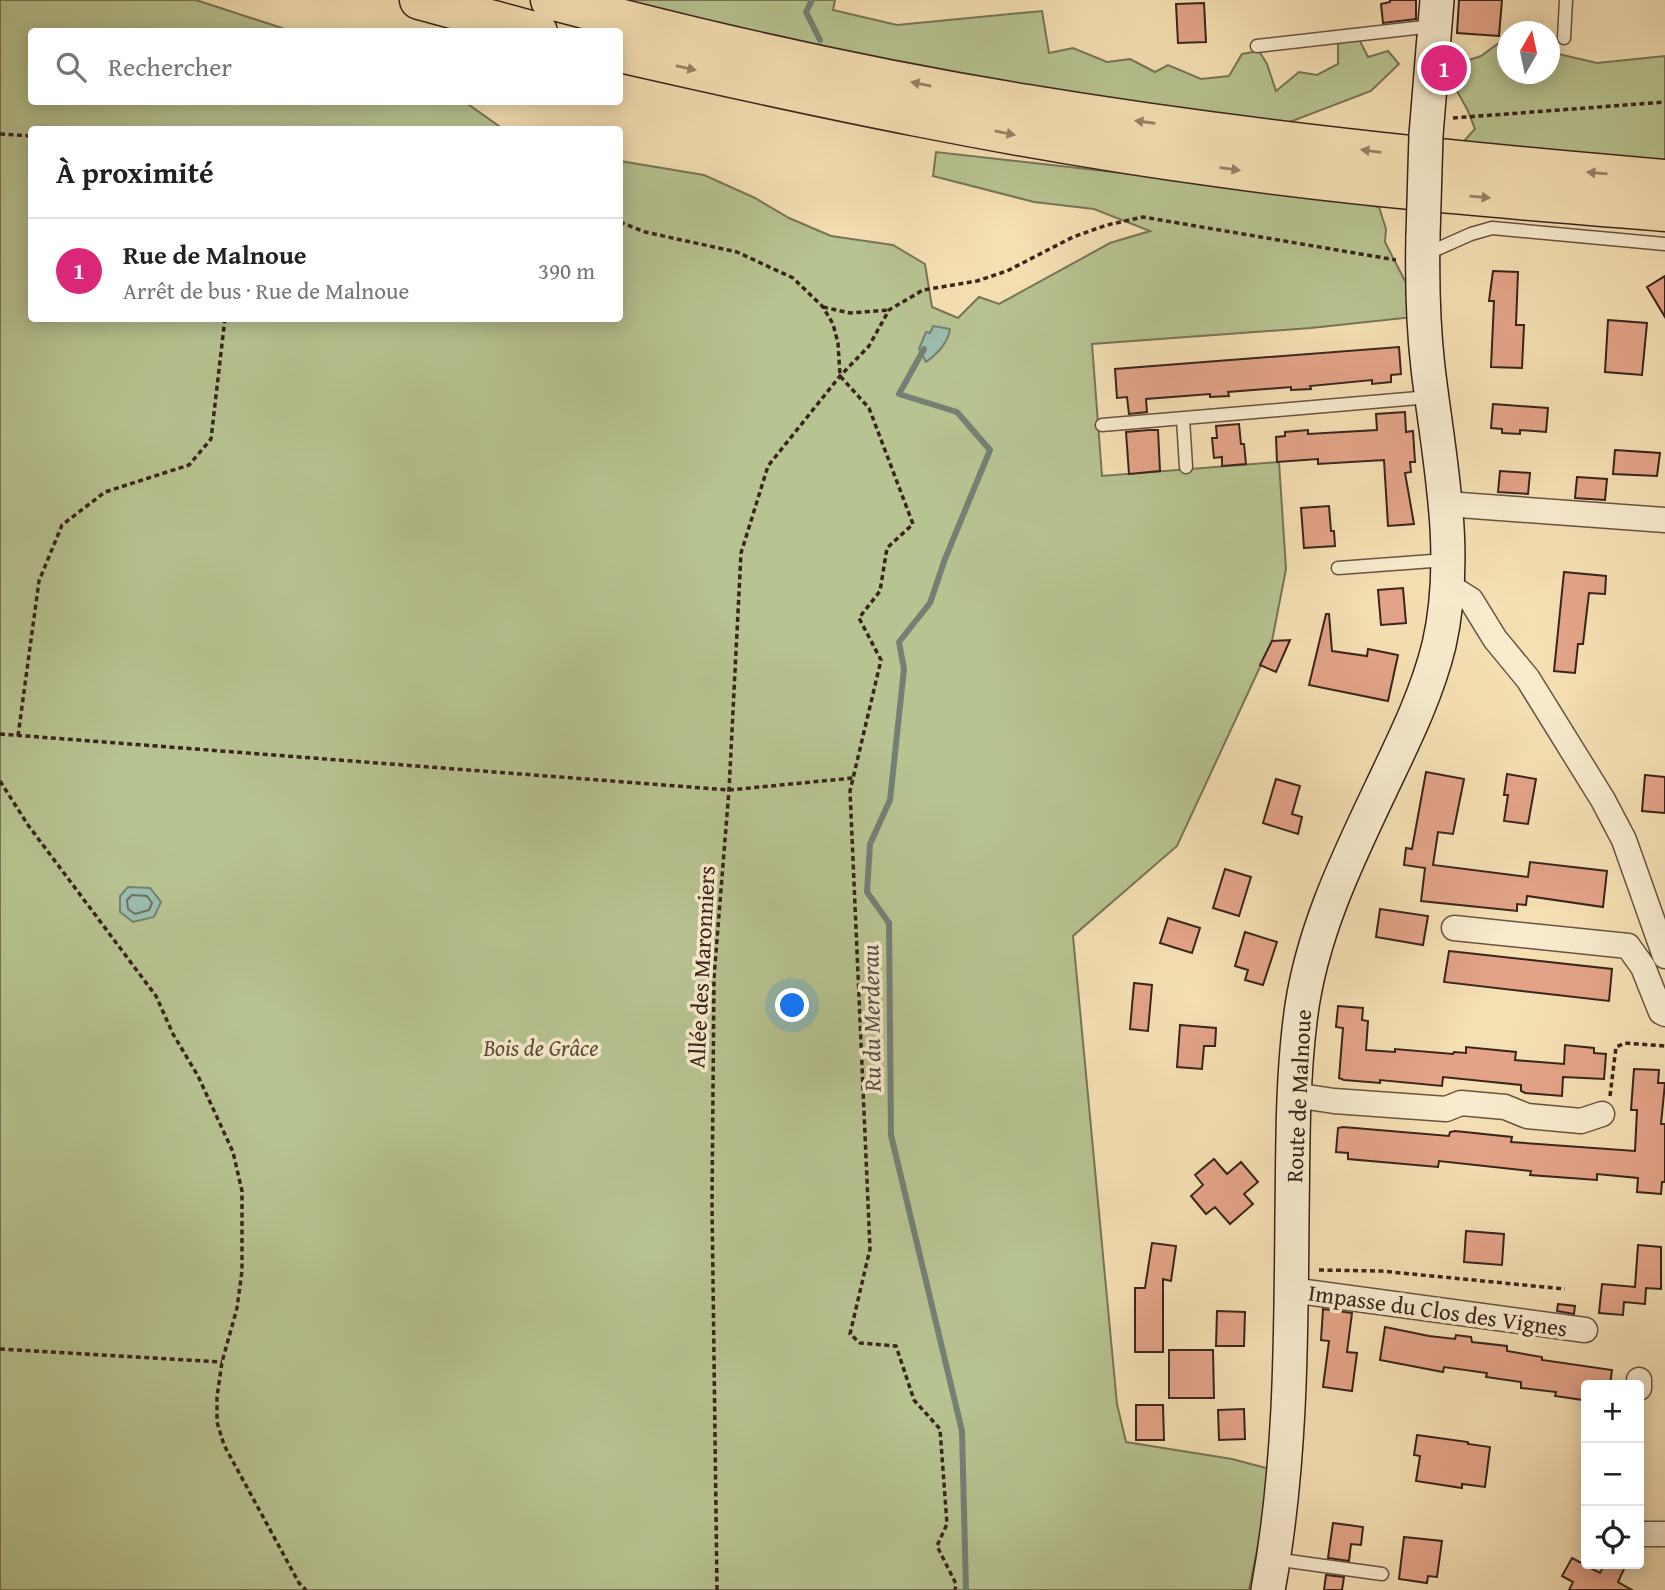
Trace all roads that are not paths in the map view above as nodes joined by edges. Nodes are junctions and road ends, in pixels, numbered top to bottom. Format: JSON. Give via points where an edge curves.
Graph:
{"nodes":[{"id":1,"x":419,"y":0,"type":"edge"},
{"id":2,"x":550,"y":0,"type":"edge"},
{"id":3,"x":1566,"y":0,"type":"edge"},
{"id":4,"x":1435,"y":13,"type":"edge"},
{"id":5,"x":523,"y":28,"type":"edge"},
{"id":6,"x":1564,"y":38,"type":"dead end"},
{"id":7,"x":1257,"y":46,"type":"dead end"},
{"id":8,"x":623,"y":54,"type":"edge"},
{"id":9,"x":1665,"y":179,"type":"edge"},
{"id":10,"x":1665,"y":212,"type":"edge"},
{"id":11,"x":1665,"y":244,"type":"edge"},
{"id":12,"x":1422,"y":246,"type":"junction"},
{"id":13,"x":1432,"y":397,"type":"junction"},
{"id":14,"x":1183,"y":419,"type":"junction"},
{"id":15,"x":1102,"y":425,"type":"dead end"},
{"id":16,"x":1186,"y":467,"type":"dead end"},
{"id":17,"x":1446,"y":504,"type":"junction"},
{"id":18,"x":1665,"y":520,"type":"edge"},
{"id":19,"x":1338,"y":568,"type":"dead end"},
{"id":20,"x":1447,"y":573,"type":"junction"},
{"id":21,"x":1454,"y":928,"type":"dead end"},
{"id":22,"x":1665,"y":956,"type":"edge"},
{"id":23,"x":1665,"y":1014,"type":"edge"},
{"id":24,"x":1294,"y":1095,"type":"junction"},
{"id":25,"x":1602,"y":1114,"type":"road end"},
{"id":26,"x":1292,"y":1280,"type":"junction"},
{"id":27,"x":1585,"y":1330,"type":"dead end"},
{"id":28,"x":1644,"y":1534,"type":"edge"},
{"id":29,"x":1665,"y":1534,"type":"edge"},
{"id":30,"x":1382,"y":1574,"type":"dead end"},
{"id":31,"x":1271,"y":1575,"type":"edge"}],
"edges":[{"from":1,"to":5,"type":"highway"},
{"from":9,"to":2,"type":"highway","one_way":true,"via":[[1478,164],[1263,139],[1026,104],[793,59]]},
{"from":3,"to":6,"type":"lane"},
{"from":4,"to":7,"type":"lane"},
{"from":4,"to":12,"type":"main road","name":"Route de Malnoue","bridge":true},
{"from":8,"to":10,"type":"highway","one_way":true,"via":[[863,107],[1213,167],[1327,182]]},
{"from":11,"to":12,"type":"lane","via":[[1492,228]]},
{"from":12,"to":13,"type":"main road","name":"Route de Malnoue","via":[[1423,320]]},
{"from":13,"to":14,"type":"lane"},
{"from":13,"to":17,"type":"main road","name":"Route de Malnoue"},
{"from":14,"to":15,"type":"lane"},
{"from":14,"to":16,"type":"lane"},
{"from":17,"to":18,"type":"street"},
{"from":17,"to":20,"type":"main road","name":"Route de Malnoue"},
{"from":19,"to":20,"type":"lane"},
{"from":20,"to":22,"type":"street","via":[[1528,680],[1604,800],[1629,850]]},
{"from":20,"to":24,"type":"main road","name":"Route de Malnoue","via":[[1439,644],[1426,688],[1337,883],[1318,937],[1303,998]]},
{"from":21,"to":23,"type":"street","via":[[1628,946]]},
{"from":24,"to":25,"type":"street","via":[[1446,1109],[1461,1103],[1506,1107],[1527,1116],[1581,1121]]},
{"from":24,"to":26,"type":"main road","name":"Route de Malnoue"},
{"from":26,"to":27,"type":"street","name":"Impasse du Clos des Vignes"},
{"from":26,"to":31,"type":"main road","name":"Route de Malnoue","via":[[1288,1427]]},
{"from":28,"to":29,"type":"street"},
{"from":30,"to":31,"type":"lane"}]}
